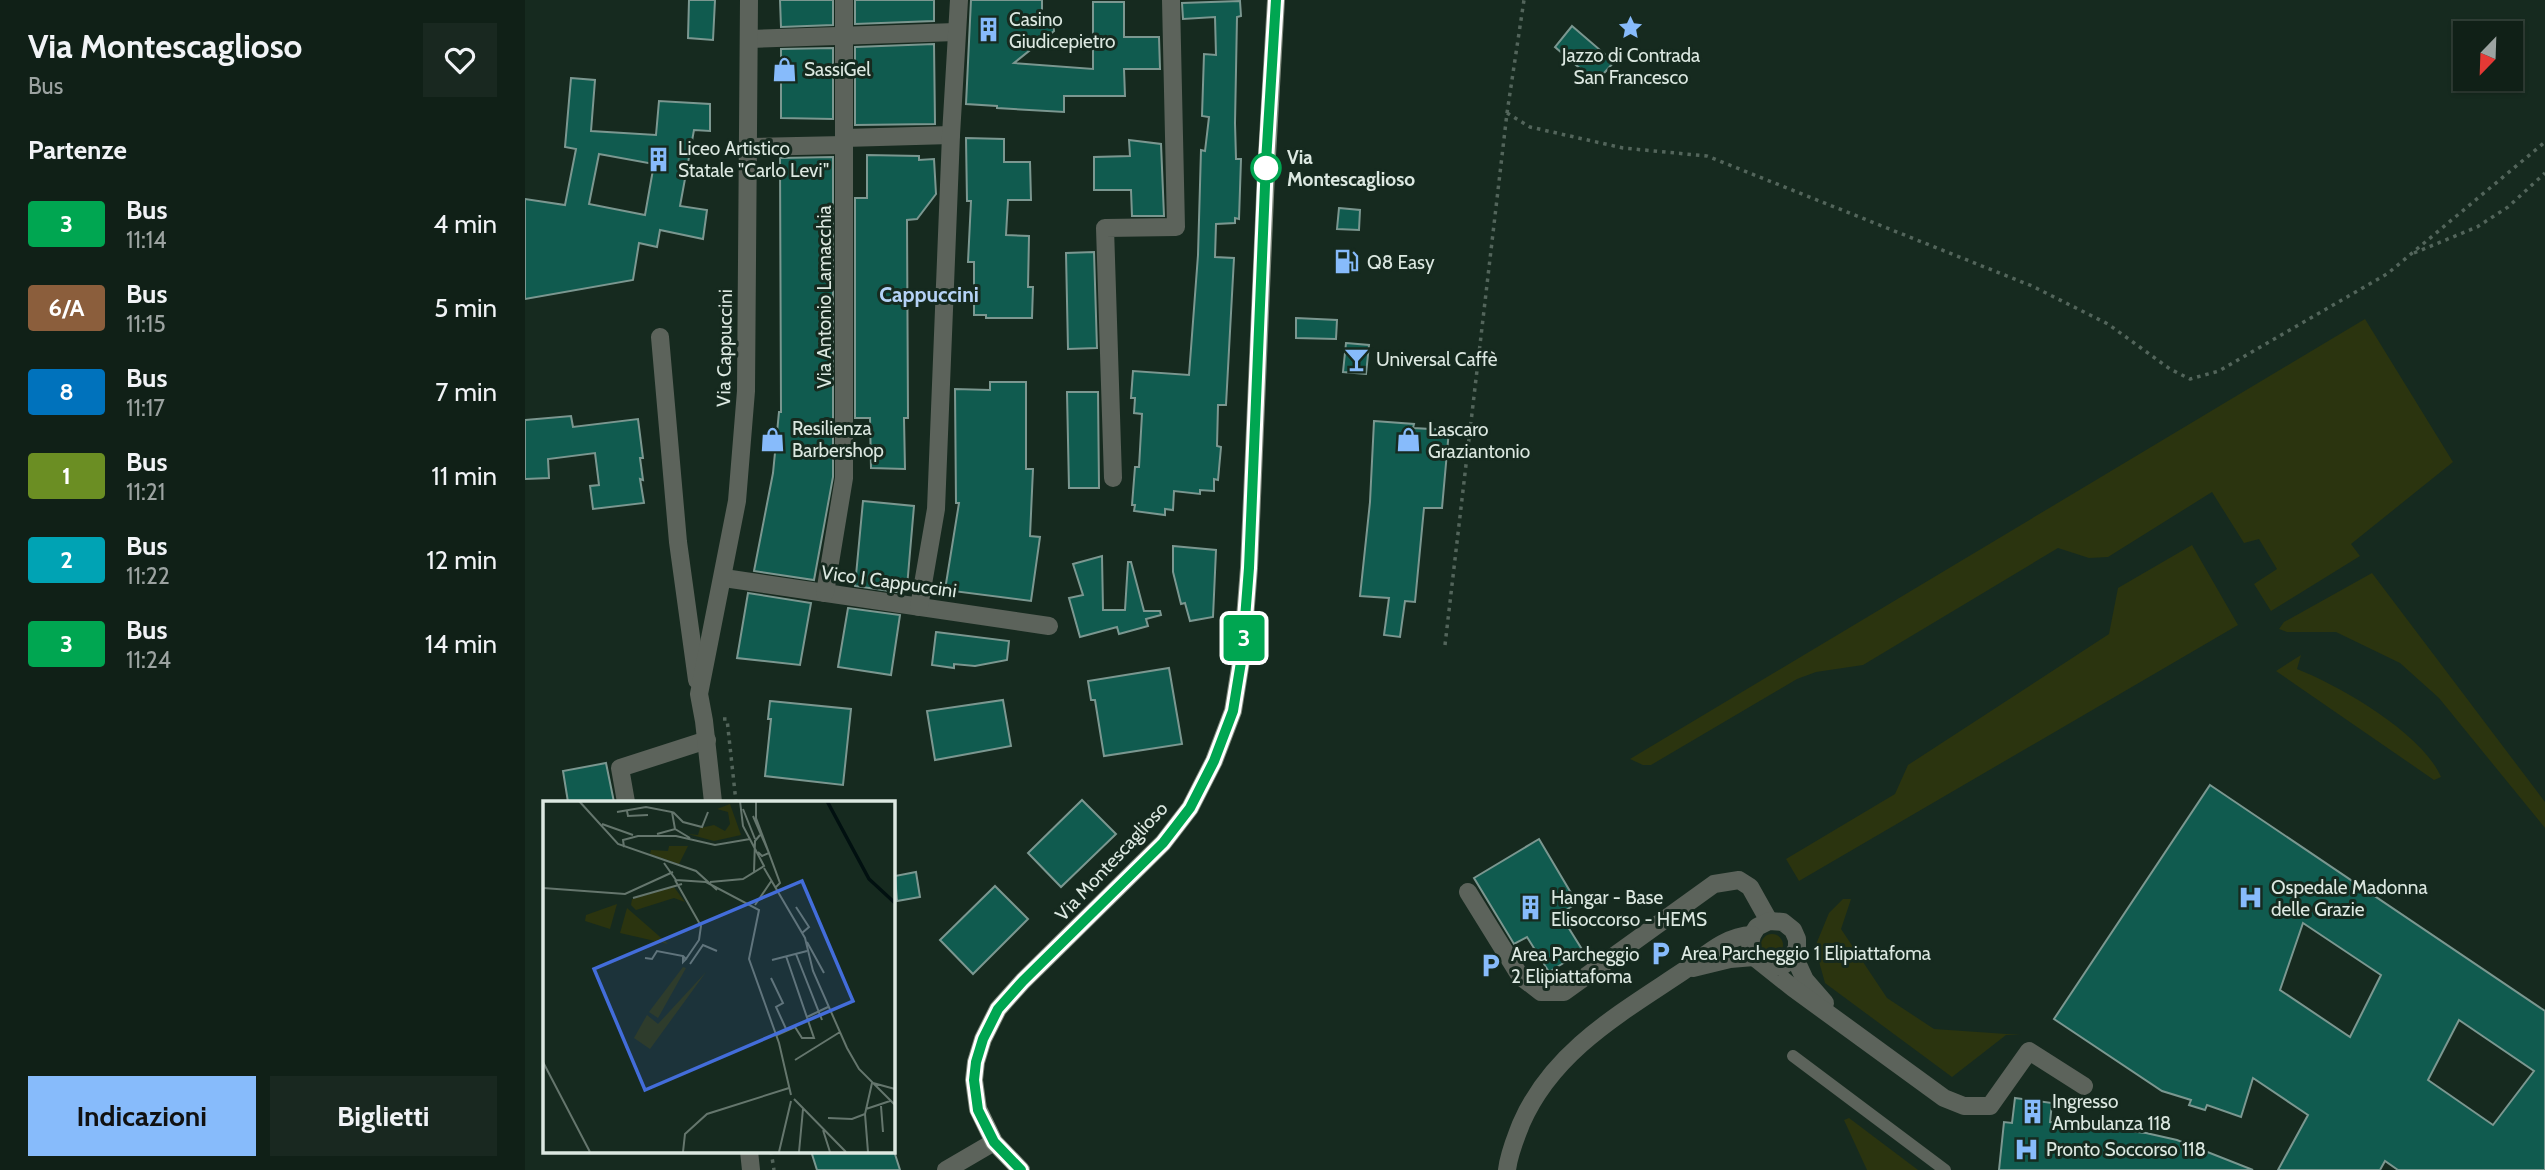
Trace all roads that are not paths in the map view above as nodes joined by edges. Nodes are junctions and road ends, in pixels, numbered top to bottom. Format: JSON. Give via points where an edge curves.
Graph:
{"nodes":[{"id":1,"x":749,"y":0,"type":"edge"},
{"id":2,"x":844,"y":0,"type":"edge"},
{"id":3,"x":960,"y":0,"type":"edge"},
{"id":4,"x":1171,"y":0,"type":"edge"},
{"id":5,"x":1276,"y":0,"type":"edge"},
{"id":6,"x":956,"y":32,"type":"junction"},
{"id":7,"x":844,"y":36,"type":"junction"},
{"id":8,"x":750,"y":39,"type":"junction"},
{"id":9,"x":951,"y":135,"type":"junction"},
{"id":10,"x":844,"y":141,"type":"junction"},
{"id":11,"x":748,"y":147,"type":"junction"},
{"id":12,"x":660,"y":337,"type":"dead end"},
{"id":13,"x":1113,"y":478,"type":"dead end"},
{"id":14,"x":724,"y":578,"type":"junction"},
{"id":15,"x":825,"y":593,"type":"junction"},
{"id":16,"x":919,"y":607,"type":"junction"},
{"id":17,"x":1049,"y":626,"type":"dead end"},
{"id":18,"x":699,"y":694,"type":"junction"},
{"id":19,"x":706,"y":740,"type":"junction"},
{"id":20,"x":626,"y":801,"type":"edge"},
{"id":21,"x":713,"y":801,"type":"edge"},
{"id":22,"x":1468,"y":892,"type":"dead end"},
{"id":23,"x":1759,"y":928,"type":"junction"},
{"id":24,"x":1794,"y":956,"type":"junction"},
{"id":25,"x":1762,"y":962,"type":"junction"},
{"id":26,"x":1683,"y":971,"type":"junction"},
{"id":27,"x":1847,"y":1026,"type":"junction"},
{"id":28,"x":1793,"y":1056,"type":"dead end"},
{"id":29,"x":2084,"y":1086,"type":"dead end"},
{"id":30,"x":994,"y":1142,"type":"junction"},
{"id":31,"x":749,"y":1152,"type":"edge"},
{"id":32,"x":751,"y":1170,"type":"edge"},
{"id":33,"x":946,"y":1170,"type":"edge"},
{"id":34,"x":1021,"y":1170,"type":"edge"},
{"id":35,"x":1507,"y":1170,"type":"edge"},
{"id":36,"x":1945,"y":1170,"type":"edge"}],
"edges":[{"from":1,"to":8,"type":"street","name":"Via Cappuccini"},
{"from":2,"to":7,"type":"street","name":"Via Antonio Lamacchia"},
{"from":3,"to":6,"type":"street"},
{"from":4,"to":13,"type":"street","via":[[1176,227],[1105,228]]},
{"from":5,"to":30,"type":"main road","name":"Via Montescaglioso","via":[[1249,568],[1233,711],[1190,808],[1163,843],[998,1009],[983,1039],[974,1080],[978,1110]]},
{"from":6,"to":7,"type":"street"},
{"from":6,"to":9,"type":"street"},
{"from":7,"to":8,"type":"street"},
{"from":7,"to":10,"type":"street","name":"Via Antonio Lamacchia"},
{"from":8,"to":11,"type":"street","name":"Via Cappuccini"},
{"from":9,"to":10,"type":"street"},
{"from":9,"to":16,"type":"street","via":[[936,509]]},
{"from":10,"to":11,"type":"street"},
{"from":10,"to":15,"type":"street","name":"Via Antonio Lamacchia","via":[[844,478]]},
{"from":11,"to":14,"type":"street","name":"Via Cappuccini","via":[[746,391],[737,501]]},
{"from":12,"to":18,"type":"street","name":"Via Cappuccini","via":[[678,542]]},
{"from":14,"to":15,"type":"street","name":"Vico I Cappuccini"},
{"from":14,"to":18,"type":"street","name":"Via Cappuccini"},
{"from":15,"to":16,"type":"street","name":"Vico I Cappuccini"},
{"from":16,"to":17,"type":"street","name":"Vico I Cappuccini"},
{"from":18,"to":19,"type":"street","name":"Via Cappuccini"},
{"from":19,"to":20,"type":"street","via":[[620,768]]},
{"from":19,"to":21,"type":"street","name":"Via Cappuccini"},
{"from":22,"to":23,"type":"street","via":[[1520,976],[1541,992],[1564,992],[1714,884],[1739,880],[1750,887]]},
{"from":23,"to":24,"type":"street","via":[[1783,922],[1793,930],[1797,939]]},
{"from":23,"to":25,"type":"street","via":[[1750,944]]},
{"from":23,"to":26,"type":"street","via":[[1727,940]]},
{"from":24,"to":25,"type":"street","via":[[1782,966]]},
{"from":24,"to":27,"type":"street","via":[[1805,980]]},
{"from":25,"to":26,"type":"street","via":[[1730,959]]},
{"from":25,"to":27,"type":"street"},
{"from":26,"to":35,"type":"street","via":[[1580,1043],[1550,1075],[1529,1106],[1509,1153]]},
{"from":27,"to":29,"type":"street","via":[[1944,1098],[1964,1106],[1990,1106],[2029,1051]]},
{"from":28,"to":36,"type":"lane"},
{"from":30,"to":33,"type":"street"},
{"from":30,"to":34,"type":"main road","name":"Via Montescaglioso"},
{"from":31,"to":32,"type":"street"}]}
